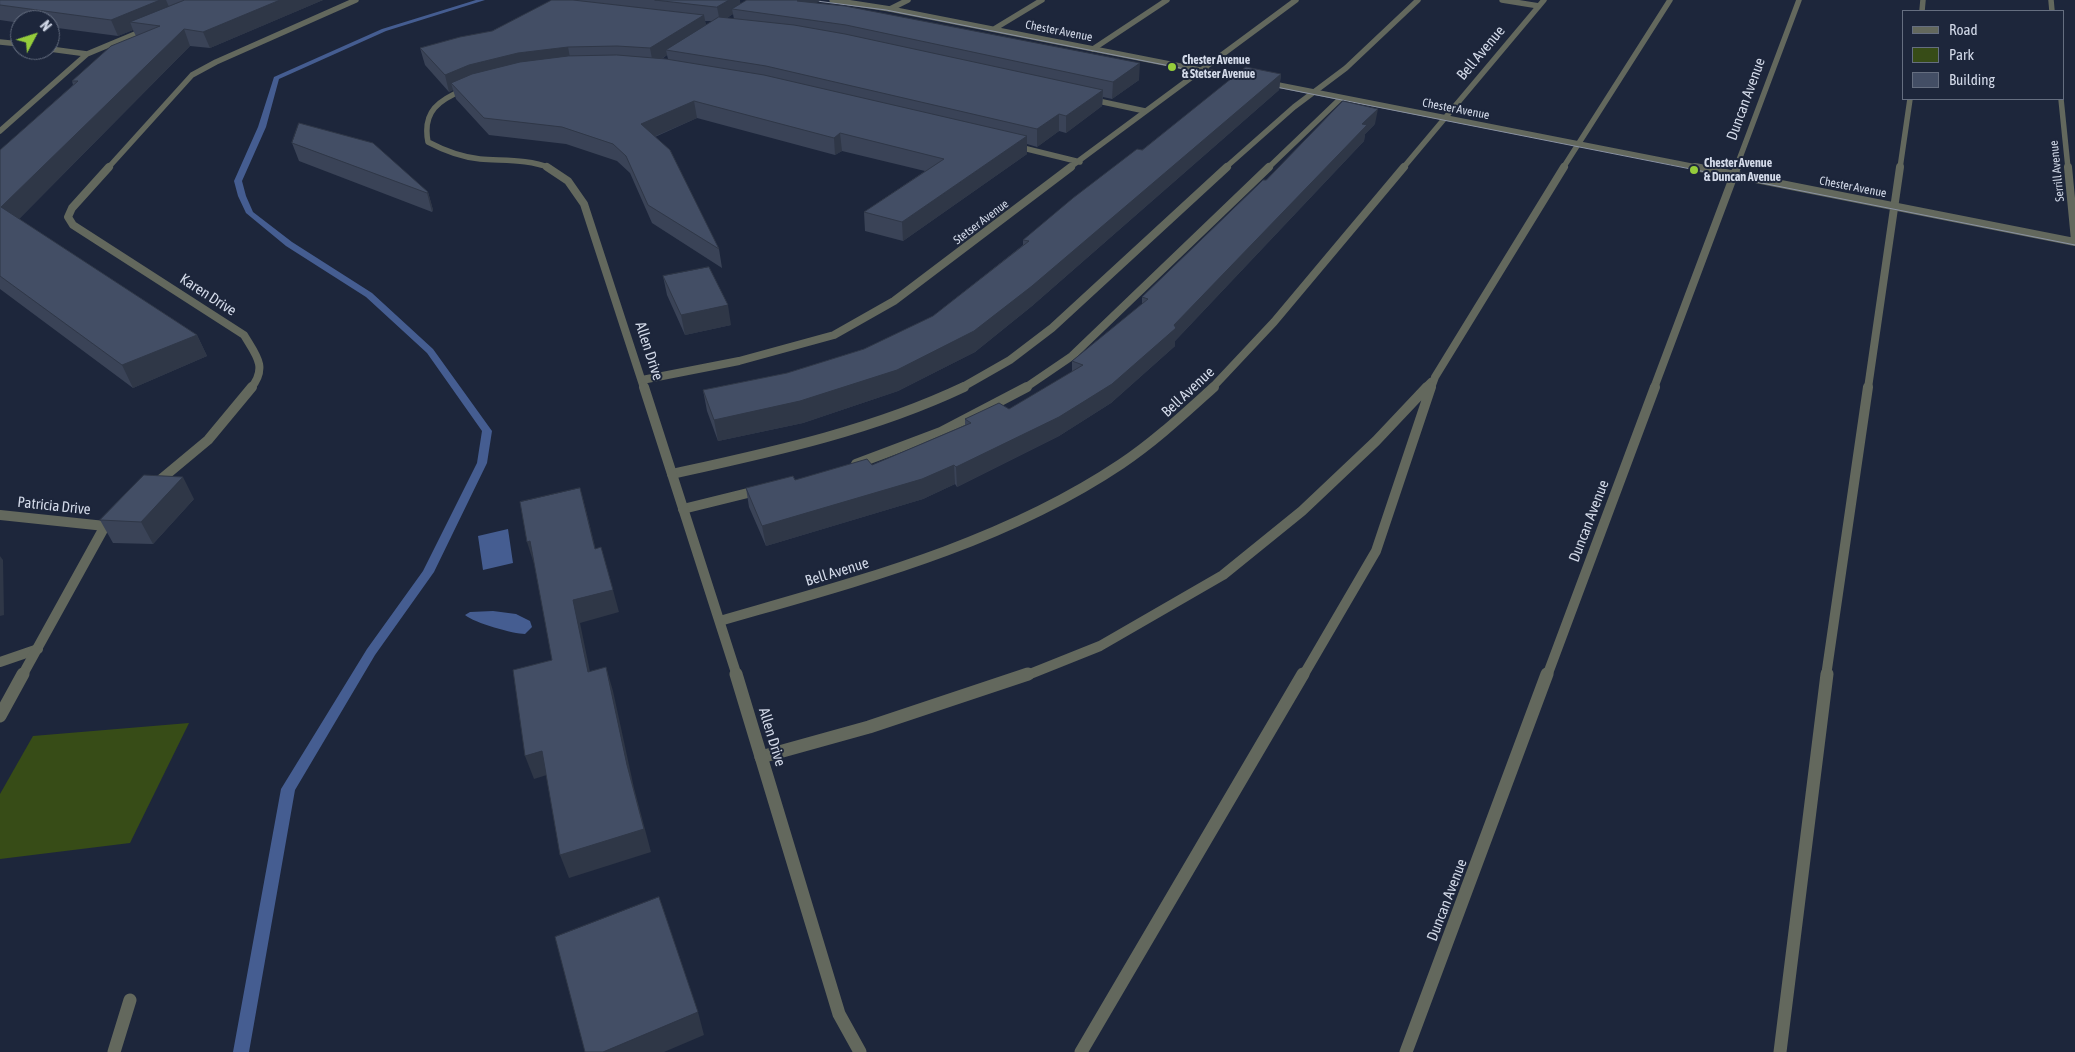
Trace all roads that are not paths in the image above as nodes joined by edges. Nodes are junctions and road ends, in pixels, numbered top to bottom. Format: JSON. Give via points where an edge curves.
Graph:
{"nodes":[{"id":1,"x":356,"y":0,"type":"edge"},
{"id":2,"x":832,"y":0,"type":"edge"},
{"id":3,"x":908,"y":0,"type":"edge"},
{"id":4,"x":1042,"y":0,"type":"edge"},
{"id":5,"x":1167,"y":0,"type":"edge"},
{"id":6,"x":1296,"y":0,"type":"edge"},
{"id":7,"x":1418,"y":0,"type":"edge"},
{"id":8,"x":1502,"y":0,"type":"edge"},
{"id":9,"x":1670,"y":0,"type":"edge"},
{"id":10,"x":1799,"y":0,"type":"edge"},
{"id":11,"x":1542,"y":3,"type":"edge"},
{"id":12,"x":890,"y":8,"type":"junction"},
{"id":13,"x":152,"y":27,"type":"edge"},
{"id":14,"x":994,"y":29,"type":"junction"},
{"id":15,"x":1093,"y":49,"type":"junction"},
{"id":16,"x":60,"y":50,"type":"edge"},
{"id":17,"x":87,"y":54,"type":"junction"},
{"id":18,"x":1199,"y":70,"type":"junction"},
{"id":19,"x":1255,"y":81,"type":"edge"},
{"id":20,"x":1265,"y":83,"type":"edge"},
{"id":21,"x":477,"y":84,"type":"edge"},
{"id":22,"x":1312,"y":92,"type":"junction"},
{"id":23,"x":1078,"y":97,"type":"edge"},
{"id":24,"x":1341,"y":98,"type":"junction"},
{"id":25,"x":1910,"y":100,"type":"edge"},
{"id":26,"x":2061,"y":100,"type":"edge"},
{"id":27,"x":1145,"y":112,"type":"junction"},
{"id":28,"x":1444,"y":118,"type":"junction"},
{"id":29,"x":0,"y":131,"type":"edge"},
{"id":30,"x":1008,"y":144,"type":"edge"},
{"id":31,"x":1578,"y":144,"type":"junction"},
{"id":32,"x":1080,"y":162,"type":"junction"},
{"id":33,"x":1734,"y":175,"type":"junction"},
{"id":34,"x":1896,"y":207,"type":"junction"},
{"id":35,"x":2075,"y":241,"type":"edge"},
{"id":36,"x":1435,"y":377,"type":"junction"},
{"id":37,"x":642,"y":380,"type":"junction"},
{"id":38,"x":846,"y":467,"type":"edge"},
{"id":39,"x":672,"y":474,"type":"junction"},
{"id":40,"x":771,"y":487,"type":"edge"},
{"id":41,"x":149,"y":489,"type":"edge"},
{"id":42,"x":683,"y":509,"type":"junction"},
{"id":43,"x":119,"y":514,"type":"edge"},
{"id":44,"x":0,"y":515,"type":"edge"},
{"id":45,"x":14,"y":517,"type":"junction"},
{"id":46,"x":0,"y":521,"type":"edge"},
{"id":47,"x":104,"y":526,"type":"junction"},
{"id":48,"x":720,"y":621,"type":"junction"},
{"id":49,"x":38,"y":648,"type":"junction"},
{"id":50,"x":0,"y":662,"type":"edge"},
{"id":51,"x":0,"y":716,"type":"edge"},
{"id":52,"x":761,"y":757,"type":"junction"},
{"id":53,"x":130,"y":1000,"type":"dead end"},
{"id":54,"x":114,"y":1052,"type":"edge"},
{"id":55,"x":860,"y":1052,"type":"edge"},
{"id":56,"x":1081,"y":1052,"type":"edge"},
{"id":57,"x":1406,"y":1052,"type":"edge"},
{"id":58,"x":1780,"y":1052,"type":"edge"}],
"edges":[{"from":1,"to":41,"type":"street","name":"Karen Drive","via":[[192,75],[72,208],[68,217],[73,225],[244,335],[260,362],[258,379],[208,440]]},
{"from":2,"to":12,"type":"street","name":"Chester Avenue"},
{"from":3,"to":12,"type":"street"},
{"from":4,"to":14,"type":"street"},
{"from":5,"to":15,"type":"street"},
{"from":6,"to":18,"type":"street","name":"Stetser Avenue"},
{"from":7,"to":22,"type":"street","via":[[1334,77]]},
{"from":8,"to":11,"type":"street"},
{"from":9,"to":31,"type":"street"},
{"from":10,"to":33,"type":"street","name":"Duncan Avenue"},
{"from":11,"to":28,"type":"street","name":"Bell Avenue"},
{"from":12,"to":14,"type":"street","name":"Chester Avenue"},
{"from":13,"to":17,"type":"street"},
{"from":14,"to":15,"type":"street","name":"Chester Avenue"},
{"from":15,"to":18,"type":"street","name":"Chester Avenue"},
{"from":16,"to":17,"type":"street"},
{"from":17,"to":29,"type":"street"},
{"from":18,"to":19,"type":"street","name":"Chester Avenue"},
{"from":18,"to":27,"type":"street","name":"Stetser Avenue"},
{"from":20,"to":22,"type":"street","name":"Chester Avenue"},
{"from":21,"to":37,"type":"street","name":"Allen Drive","via":[[447,97],[433,109],[425,121],[428,142],[451,155],[542,166],[560,173],[573,184],[584,204]]},
{"from":22,"to":24,"type":"street","name":"Chester Avenue"},
{"from":22,"to":39,"type":"street","via":[[1135,250],[1062,320],[1009,360],[925,404],[875,423],[800,446]]},
{"from":23,"to":27,"type":"street"},
{"from":24,"to":28,"type":"street","name":"Chester Avenue"},
{"from":24,"to":38,"type":"street","via":[[1072,356],[1036,382],[956,424],[898,451]]},
{"from":25,"to":34,"type":"street"},
{"from":26,"to":35,"type":"street","name":"Serrill Avenue"},
{"from":27,"to":32,"type":"street","name":"Stetser Avenue"},
{"from":28,"to":31,"type":"street","name":"Chester Avenue"},
{"from":28,"to":48,"type":"street","name":"Bell Avenue","via":[[1232,369],[1193,408],[1120,465],[1074,493],[967,542],[864,579]]},
{"from":30,"to":32,"type":"street"},
{"from":31,"to":33,"type":"street","name":"Chester Avenue"},
{"from":31,"to":36,"type":"street"},
{"from":32,"to":37,"type":"street","name":"Stetser Avenue","via":[[894,301],[834,334],[739,361]]},
{"from":33,"to":34,"type":"street","name":"Chester Avenue"},
{"from":33,"to":57,"type":"street","name":"Duncan Avenue"},
{"from":34,"to":35,"type":"street","name":"Chester Avenue"},
{"from":34,"to":58,"type":"street","via":[[1818,734]]},
{"from":36,"to":52,"type":"street","via":[[1376,441],[1302,511],[1223,575],[1100,646],[1010,681]]},
{"from":36,"to":56,"type":"street","via":[[1376,551]]},
{"from":37,"to":39,"type":"street","name":"Allen Drive"},
{"from":39,"to":42,"type":"street","name":"Allen Drive"},
{"from":40,"to":42,"type":"street"},
{"from":42,"to":48,"type":"street","name":"Allen Drive"},
{"from":43,"to":47,"type":"street"},
{"from":44,"to":45,"type":"street","name":"Patricia Drive"},
{"from":45,"to":46,"type":"street"},
{"from":45,"to":47,"type":"street","name":"Patricia Drive"},
{"from":47,"to":49,"type":"street"},
{"from":48,"to":52,"type":"street","name":"Allen Drive"},
{"from":49,"to":50,"type":"street"},
{"from":49,"to":51,"type":"street"},
{"from":52,"to":55,"type":"street","name":"Allen Drive","via":[[839,1014]]},
{"from":53,"to":54,"type":"street"}]}
